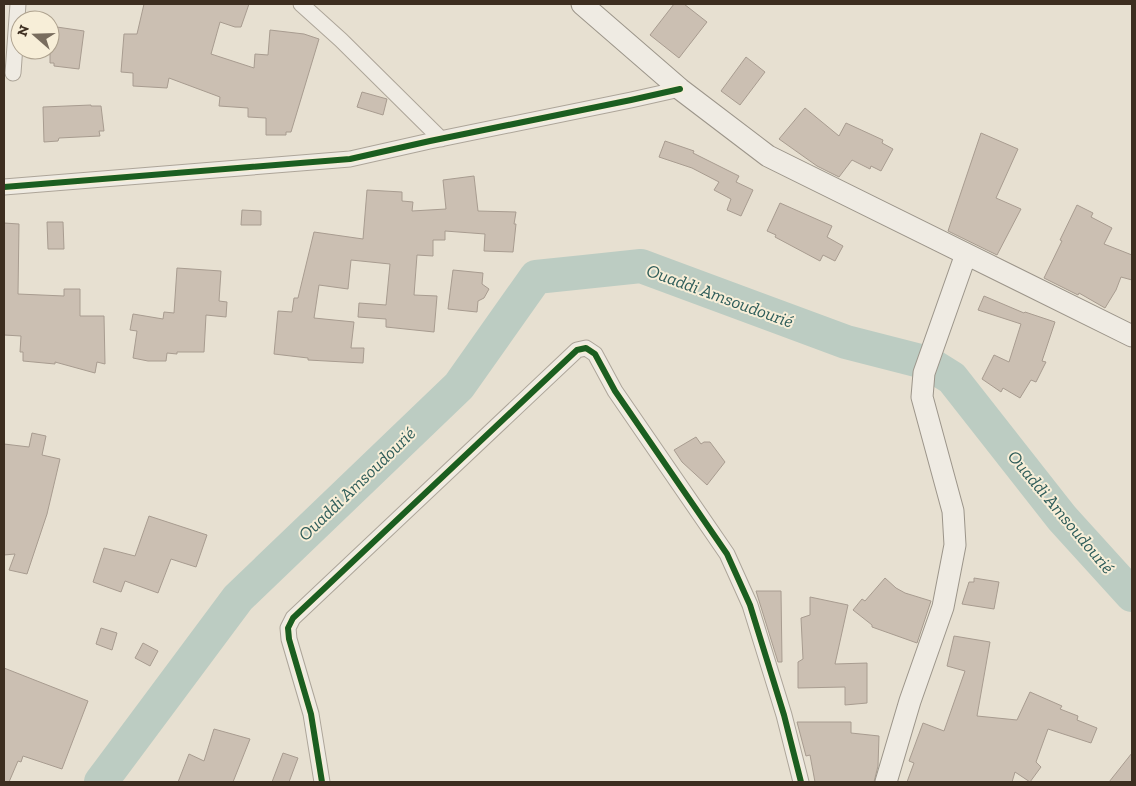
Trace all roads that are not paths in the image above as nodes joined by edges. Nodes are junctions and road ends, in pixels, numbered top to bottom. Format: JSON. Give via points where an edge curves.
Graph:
{"nodes":[{"id":1,"x":18,"y":4,"type":"edge"},
{"id":2,"x":301,"y":4,"type":"edge"},
{"id":3,"x":582,"y":4,"type":"edge"},
{"id":4,"x":13,"y":73,"type":"dead end"},
{"id":5,"x":680,"y":88,"type":"junction"},
{"id":6,"x":441,"y":139,"type":"junction"},
{"id":7,"x":4,"y":186,"type":"edge"},
{"id":8,"x":966,"y":254,"type":"junction"},
{"id":9,"x":1132,"y":336,"type":"edge"},
{"id":10,"x":322,"y":782,"type":"edge"},
{"id":11,"x":801,"y":782,"type":"edge"},
{"id":12,"x":886,"y":782,"type":"edge"}],
"edges":[{"from":1,"to":4,"type":"street"},
{"from":2,"to":6,"type":"street"},
{"from":3,"to":5,"type":"street"},
{"from":5,"to":6,"type":"street"},
{"from":5,"to":8,"type":"street","via":[[768,156]]},
{"from":6,"to":7,"type":"street","via":[[350,159]]},
{"from":8,"to":9,"type":"street"},
{"from":8,"to":12,"type":"street","via":[[924,373],[922,397],[953,511],[955,545],[943,607]]},
{"from":10,"to":11,"type":"street","via":[[311,714],[289,639],[288,628],[293,618],[577,350],[586,348],[595,354],[615,391],[727,554],[750,605]]}]}
